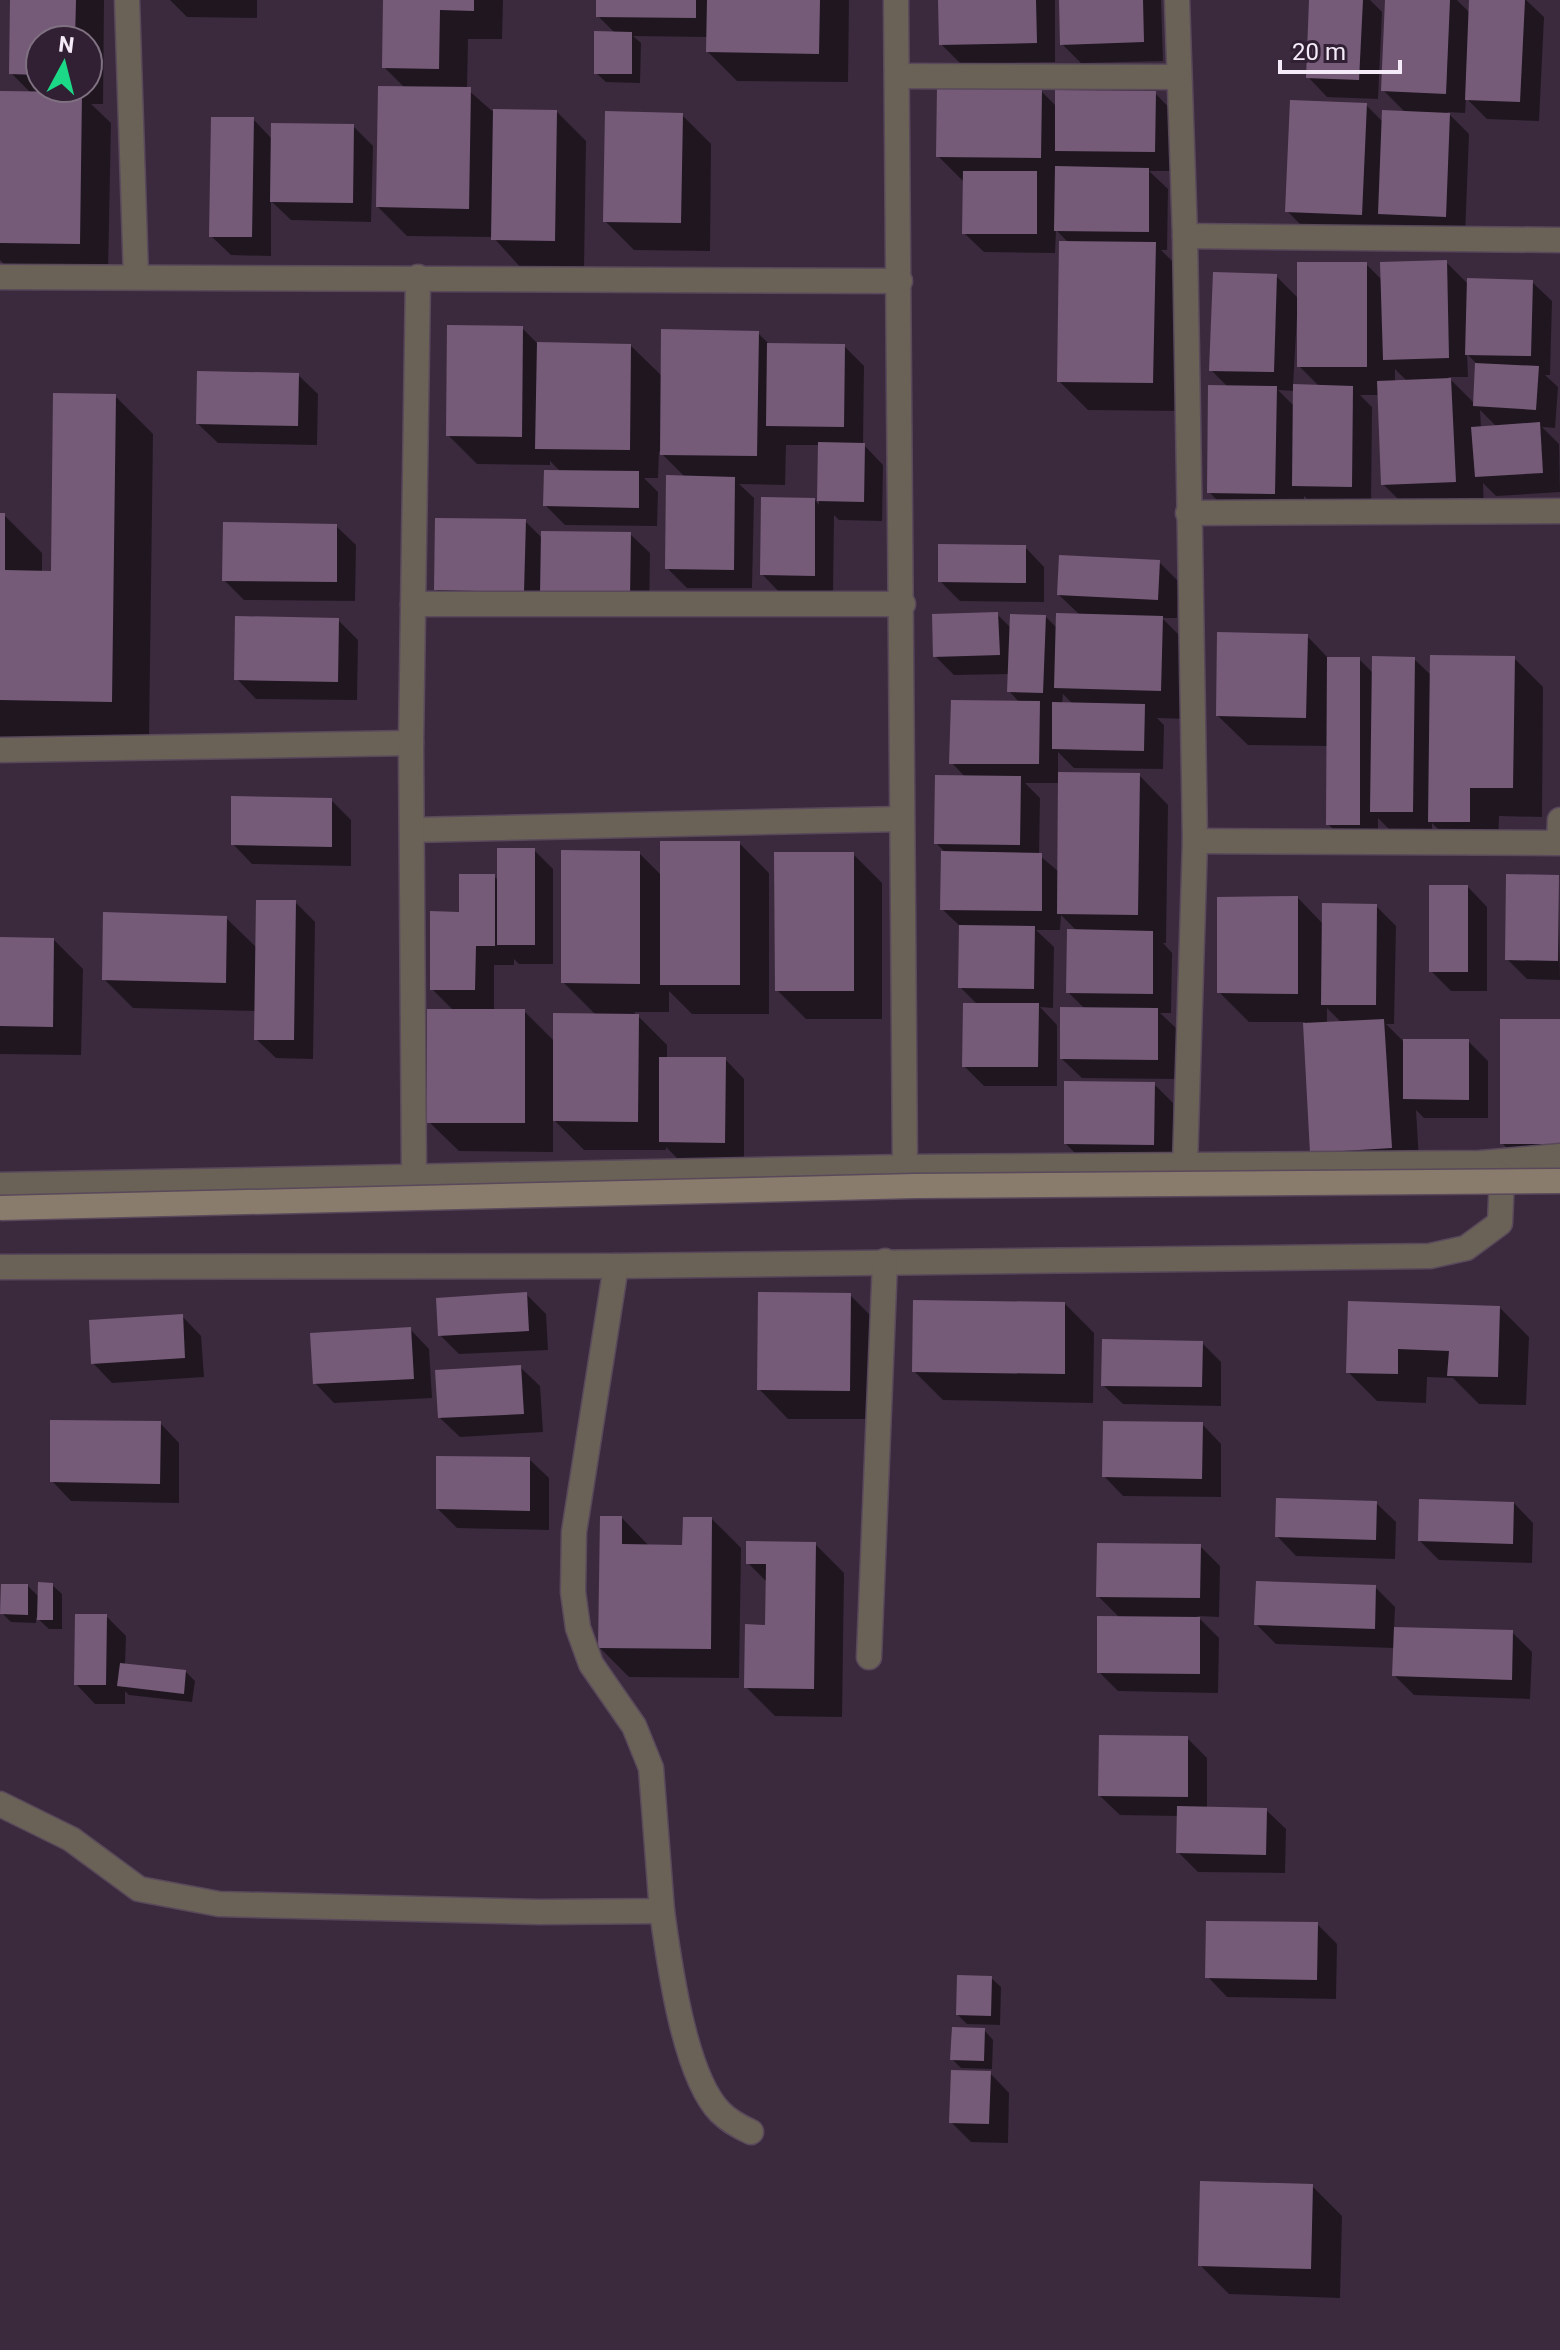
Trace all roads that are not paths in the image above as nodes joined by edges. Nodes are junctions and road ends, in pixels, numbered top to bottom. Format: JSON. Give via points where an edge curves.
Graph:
{"nodes":[{"id":1,"x":127,"y":0,"type":"edge"},
{"id":2,"x":896,"y":0,"type":"edge"},
{"id":3,"x":1177,"y":0,"type":"edge"},
{"id":4,"x":897,"y":76,"type":"junction"},
{"id":5,"x":1178,"y":77,"type":"junction"},
{"id":6,"x":1185,"y":236,"type":"junction"},
{"id":7,"x":1560,"y":240,"type":"edge"},
{"id":8,"x":0,"y":277,"type":"edge"},
{"id":9,"x":136,"y":277,"type":"junction"},
{"id":10,"x":418,"y":277,"type":"junction"},
{"id":11,"x":900,"y":281,"type":"junction"},
{"id":12,"x":1560,"y":511,"type":"edge"},
{"id":13,"x":1188,"y":513,"type":"junction"},
{"id":14,"x":413,"y":604,"type":"junction"},
{"id":15,"x":903,"y":604,"type":"junction"},
{"id":16,"x":411,"y":743,"type":"junction"},
{"id":17,"x":0,"y":750,"type":"edge"},
{"id":18,"x":900,"y":819,"type":"junction"},
{"id":19,"x":1560,"y":820,"type":"edge"},
{"id":20,"x":413,"y":830,"type":"junction"},
{"id":21,"x":1195,"y":841,"type":"junction"},
{"id":22,"x":1560,"y":1156,"type":"edge"},
{"id":23,"x":1481,"y":1163,"type":"junction"},
{"id":24,"x":1185,"y":1165,"type":"junction"},
{"id":25,"x":905,"y":1167,"type":"junction"},
{"id":26,"x":414,"y":1176,"type":"junction"},
{"id":27,"x":1560,"y":1181,"type":"edge"},
{"id":28,"x":0,"y":1185,"type":"edge"},
{"id":29,"x":0,"y":1208,"type":"edge"},
{"id":30,"x":885,"y":1261,"type":"junction"},
{"id":31,"x":616,"y":1266,"type":"junction"},
{"id":32,"x":0,"y":1267,"type":"edge"},
{"id":33,"x":869,"y":1657,"type":"dead end"},
{"id":34,"x":0,"y":1804,"type":"edge"},
{"id":35,"x":662,"y":1911,"type":"junction"},
{"id":36,"x":751,"y":2132,"type":"dead end"}],
"edges":[{"from":1,"to":9,"type":"street"},
{"from":2,"to":4,"type":"street"},
{"from":3,"to":5,"type":"street"},
{"from":4,"to":5,"type":"street"},
{"from":4,"to":11,"type":"street"},
{"from":5,"to":6,"type":"street"},
{"from":6,"to":7,"type":"street"},
{"from":6,"to":13,"type":"street"},
{"from":8,"to":9,"type":"street"},
{"from":9,"to":10,"type":"street"},
{"from":10,"to":11,"type":"street"},
{"from":10,"to":14,"type":"street"},
{"from":11,"to":15,"type":"street"},
{"from":12,"to":13,"type":"street"},
{"from":13,"to":21,"type":"street"},
{"from":14,"to":15,"type":"street"},
{"from":14,"to":16,"type":"street"},
{"from":15,"to":18,"type":"street"},
{"from":16,"to":17,"type":"street"},
{"from":16,"to":20,"type":"street"},
{"from":18,"to":20,"type":"street"},
{"from":18,"to":25,"type":"street"},
{"from":19,"to":21,"type":"street","via":[[1559,843]]},
{"from":20,"to":26,"type":"street"},
{"from":21,"to":24,"type":"street"},
{"from":22,"to":23,"type":"street"},
{"from":23,"to":24,"type":"street"},
{"from":23,"to":30,"type":"street","via":[[1502,1177],[1500,1223],[1466,1248],[1430,1256]]},
{"from":24,"to":25,"type":"street"},
{"from":25,"to":26,"type":"street"},
{"from":26,"to":28,"type":"street"},
{"from":27,"to":29,"type":"street","bridge":true,"via":[[915,1186]]},
{"from":30,"to":31,"type":"street"},
{"from":30,"to":33,"type":"street"},
{"from":31,"to":32,"type":"street"},
{"from":31,"to":35,"type":"street","via":[[574,1532],[573,1592],[591,1664],[634,1726],[651,1768]]},
{"from":34,"to":35,"type":"street","via":[[71,1839],[139,1889],[174,1898],[219,1904]]},
{"from":35,"to":36,"type":"street","via":[[682,2023],[704,2085],[718,2111]]}]}
